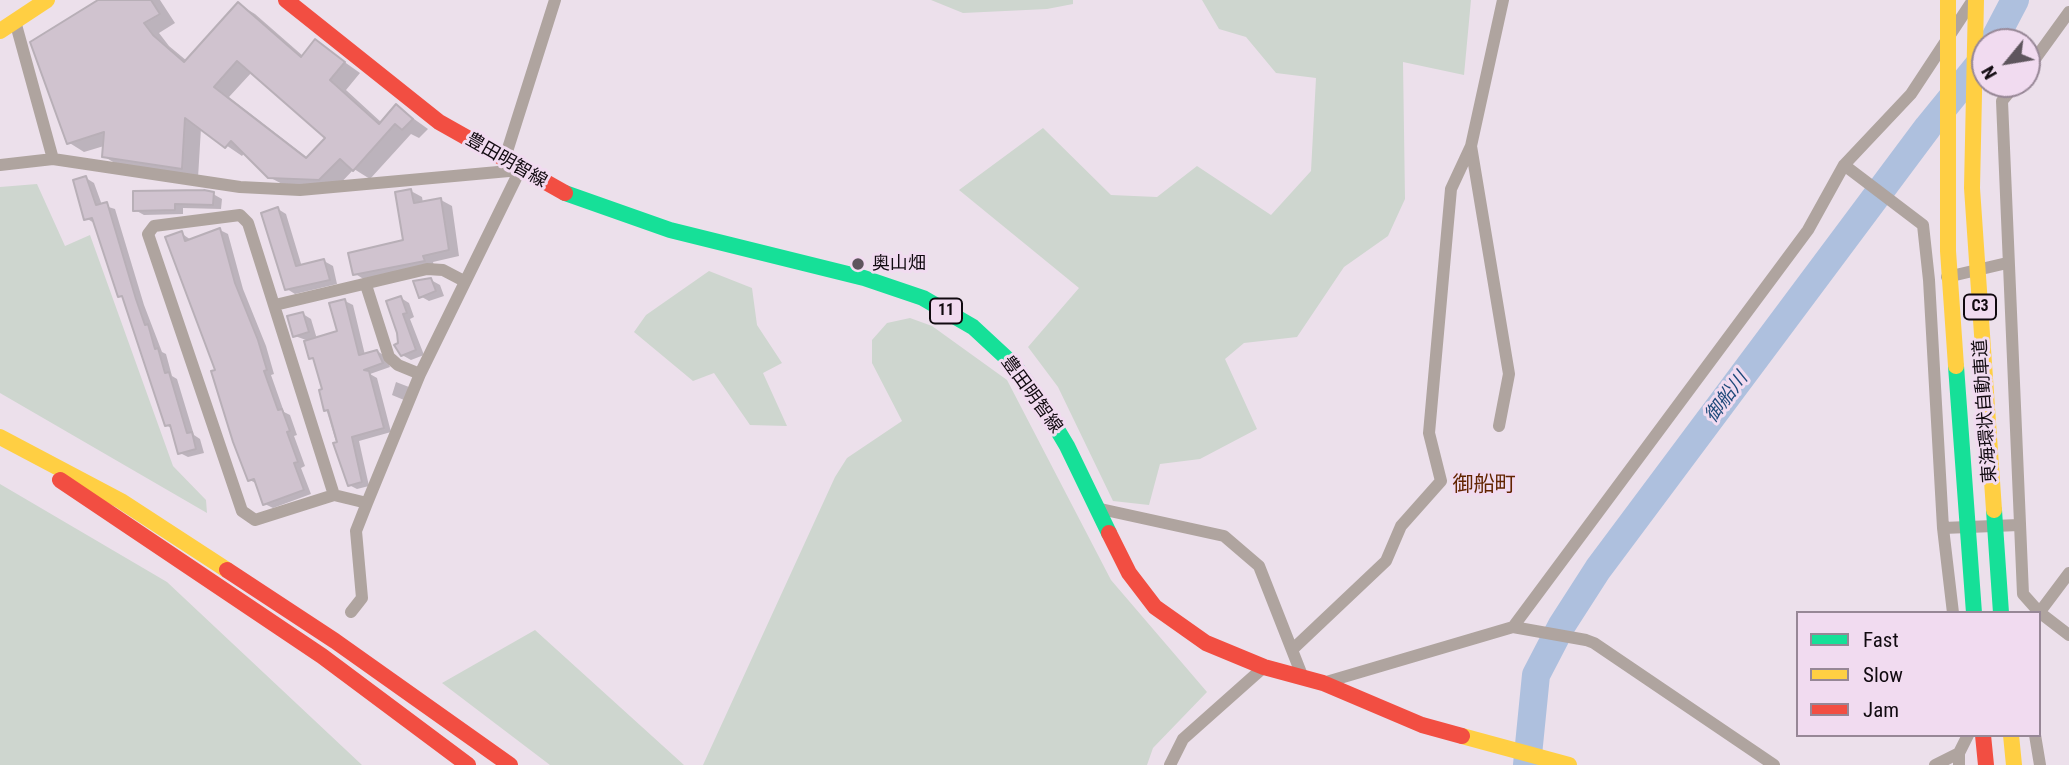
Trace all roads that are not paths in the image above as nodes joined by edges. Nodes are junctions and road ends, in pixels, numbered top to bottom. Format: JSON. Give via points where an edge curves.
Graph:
{"nodes":[{"id":1,"x":47,"y":0,"type":"edge"},
{"id":2,"x":286,"y":0,"type":"edge"},
{"id":3,"x":555,"y":0,"type":"edge"},
{"id":4,"x":1503,"y":0,"type":"edge"},
{"id":5,"x":1948,"y":0,"type":"edge"},
{"id":6,"x":1975,"y":0,"type":"edge"},
{"id":7,"x":2069,"y":12,"type":"edge"},
{"id":8,"x":15,"y":21,"type":"junction"},
{"id":9,"x":0,"y":31,"type":"edge"},
{"id":10,"x":2041,"y":51,"type":"edge"},
{"id":11,"x":2004,"y":98,"type":"edge"},
{"id":12,"x":1471,"y":146,"type":"junction"},
{"id":13,"x":53,"y":159,"type":"junction"},
{"id":14,"x":504,"y":161,"type":"junction"},
{"id":15,"x":0,"y":165,"type":"edge"},
{"id":16,"x":1848,"y":169,"type":"junction"},
{"id":17,"x":520,"y":170,"type":"junction"},
{"id":18,"x":2007,"y":263,"type":"junction"},
{"id":19,"x":464,"y":281,"type":"junction"},
{"id":20,"x":1929,"y":281,"type":"junction"},
{"id":21,"x":366,"y":285,"type":"junction"},
{"id":22,"x":275,"y":305,"type":"junction"},
{"id":23,"x":420,"y":374,"type":"junction"},
{"id":24,"x":1499,"y":426,"type":"dead end"},
{"id":25,"x":3,"y":439,"type":"edge"},
{"id":26,"x":334,"y":495,"type":"junction"},
{"id":27,"x":367,"y":503,"type":"junction"},
{"id":28,"x":1096,"y":508,"type":"junction"},
{"id":29,"x":2019,"y":524,"type":"junction"},
{"id":30,"x":1943,"y":528,"type":"junction"},
{"id":31,"x":2069,"y":573,"type":"edge"},
{"id":32,"x":1953,"y":611,"type":"edge"},
{"id":33,"x":1974,"y":611,"type":"edge"},
{"id":34,"x":2001,"y":611,"type":"edge"},
{"id":35,"x":2038,"y":611,"type":"edge"},
{"id":36,"x":2040,"y":611,"type":"edge"},
{"id":37,"x":351,"y":612,"type":"dead end"},
{"id":38,"x":2041,"y":614,"type":"edge"},
{"id":39,"x":1513,"y":627,"type":"junction"},
{"id":40,"x":2069,"y":635,"type":"edge"},
{"id":41,"x":1293,"y":648,"type":"junction"},
{"id":42,"x":1264,"y":667,"type":"junction"},
{"id":43,"x":1303,"y":678,"type":"junction"},
{"id":44,"x":1322,"y":682,"type":"junction"},
{"id":45,"x":1967,"y":737,"type":"edge"},
{"id":46,"x":1983,"y":737,"type":"edge"},
{"id":47,"x":2011,"y":737,"type":"edge"},
{"id":48,"x":2035,"y":737,"type":"edge"},
{"id":49,"x":1959,"y":759,"type":"edge"},
{"id":50,"x":468,"y":765,"type":"edge"},
{"id":51,"x":510,"y":765,"type":"edge"},
{"id":52,"x":1170,"y":765,"type":"edge"},
{"id":53,"x":1569,"y":765,"type":"edge"},
{"id":54,"x":1774,"y":765,"type":"edge"},
{"id":55,"x":1935,"y":765,"type":"edge"},
{"id":56,"x":1986,"y":765,"type":"edge"},
{"id":57,"x":2014,"y":765,"type":"edge"},
{"id":58,"x":2040,"y":765,"type":"edge"}],
"edges":[{"from":1,"to":8,"type":"main road"},
{"from":2,"to":14,"type":"main road","name":"豊田明智線","number":"11","via":[[439,122]]},
{"from":3,"to":14,"type":"street"},
{"from":4,"to":12,"type":"street"},
{"from":5,"to":33,"type":"main road","name":"東海環状自動車道","number":"C3","via":[[1948,251]]},
{"from":6,"to":16,"type":"street","via":[[1911,94]]},
{"from":6,"to":34,"type":"main road","name":"東海環状自動車道","number":"C3","via":[[1972,188]]},
{"from":7,"to":10,"type":"street"},
{"from":8,"to":9,"type":"main road"},
{"from":8,"to":13,"type":"street"},
{"from":11,"to":18,"type":"street"},
{"from":12,"to":24,"type":"street","via":[[1509,374]]},
{"from":12,"to":41,"type":"street","via":[[1451,189],[1429,433],[1441,481],[1401,526],[1386,561]]},
{"from":13,"to":15,"type":"street"},
{"from":13,"to":17,"type":"street","via":[[240,187],[300,190]]},
{"from":14,"to":17,"type":"main road","name":"豊田明智線","number":"11"},
{"from":16,"to":20,"type":"street","via":[[1923,225]]},
{"from":16,"to":39,"type":"street","via":[[1808,230]]},
{"from":17,"to":19,"type":"street"},
{"from":17,"to":28,"type":"main road","name":"豊田明智線","number":"11","via":[[571,196],[670,230],[803,261],[923,298],[973,327],[1014,365],[1039,399]]},
{"from":18,"to":20,"type":"street"},
{"from":18,"to":29,"type":"street"},
{"from":19,"to":21,"type":"street","via":[[443,270],[427,269]]},
{"from":19,"to":23,"type":"street"},
{"from":20,"to":30,"type":"street"},
{"from":21,"to":22,"type":"street"},
{"from":21,"to":23,"type":"street","via":[[389,356]]},
{"from":22,"to":26,"type":"street"},
{"from":22,"to":26,"type":"street","via":[[248,223],[240,215],[154,226],[148,234],[242,511],[255,520]]},
{"from":23,"to":27,"type":"street"},
{"from":25,"to":50,"type":"main road","via":[[322,656]]},
{"from":25,"to":51,"type":"main road","via":[[121,500],[335,640]]},
{"from":26,"to":27,"type":"street"},
{"from":27,"to":37,"type":"street","via":[[356,531],[362,598]]},
{"from":28,"to":41,"type":"street","via":[[1224,536],[1259,566]]},
{"from":28,"to":42,"type":"main road","name":"豊田明智線","number":"11","via":[[1129,573],[1155,607],[1206,643]]},
{"from":29,"to":30,"type":"street"},
{"from":29,"to":35,"type":"street","via":[[2023,594]]},
{"from":30,"to":32,"type":"street"},
{"from":31,"to":36,"type":"street"},
{"from":38,"to":40,"type":"street"},
{"from":39,"to":44,"type":"street"},
{"from":39,"to":54,"type":"street","via":[[1594,643]]},
{"from":41,"to":43,"type":"street"},
{"from":42,"to":43,"type":"main road","name":"豊田明智線","number":"11"},
{"from":42,"to":52,"type":"street","via":[[1183,739]]},
{"from":43,"to":44,"type":"main road","name":"豊田明智線","number":"11"},
{"from":44,"to":53,"type":"main road","name":"豊田明智線","number":"11","via":[[1422,724]]},
{"from":45,"to":49,"type":"street"},
{"from":46,"to":56,"type":"main road"},
{"from":47,"to":57,"type":"main road"},
{"from":48,"to":58,"type":"street"},
{"from":49,"to":55,"type":"street"}]}
